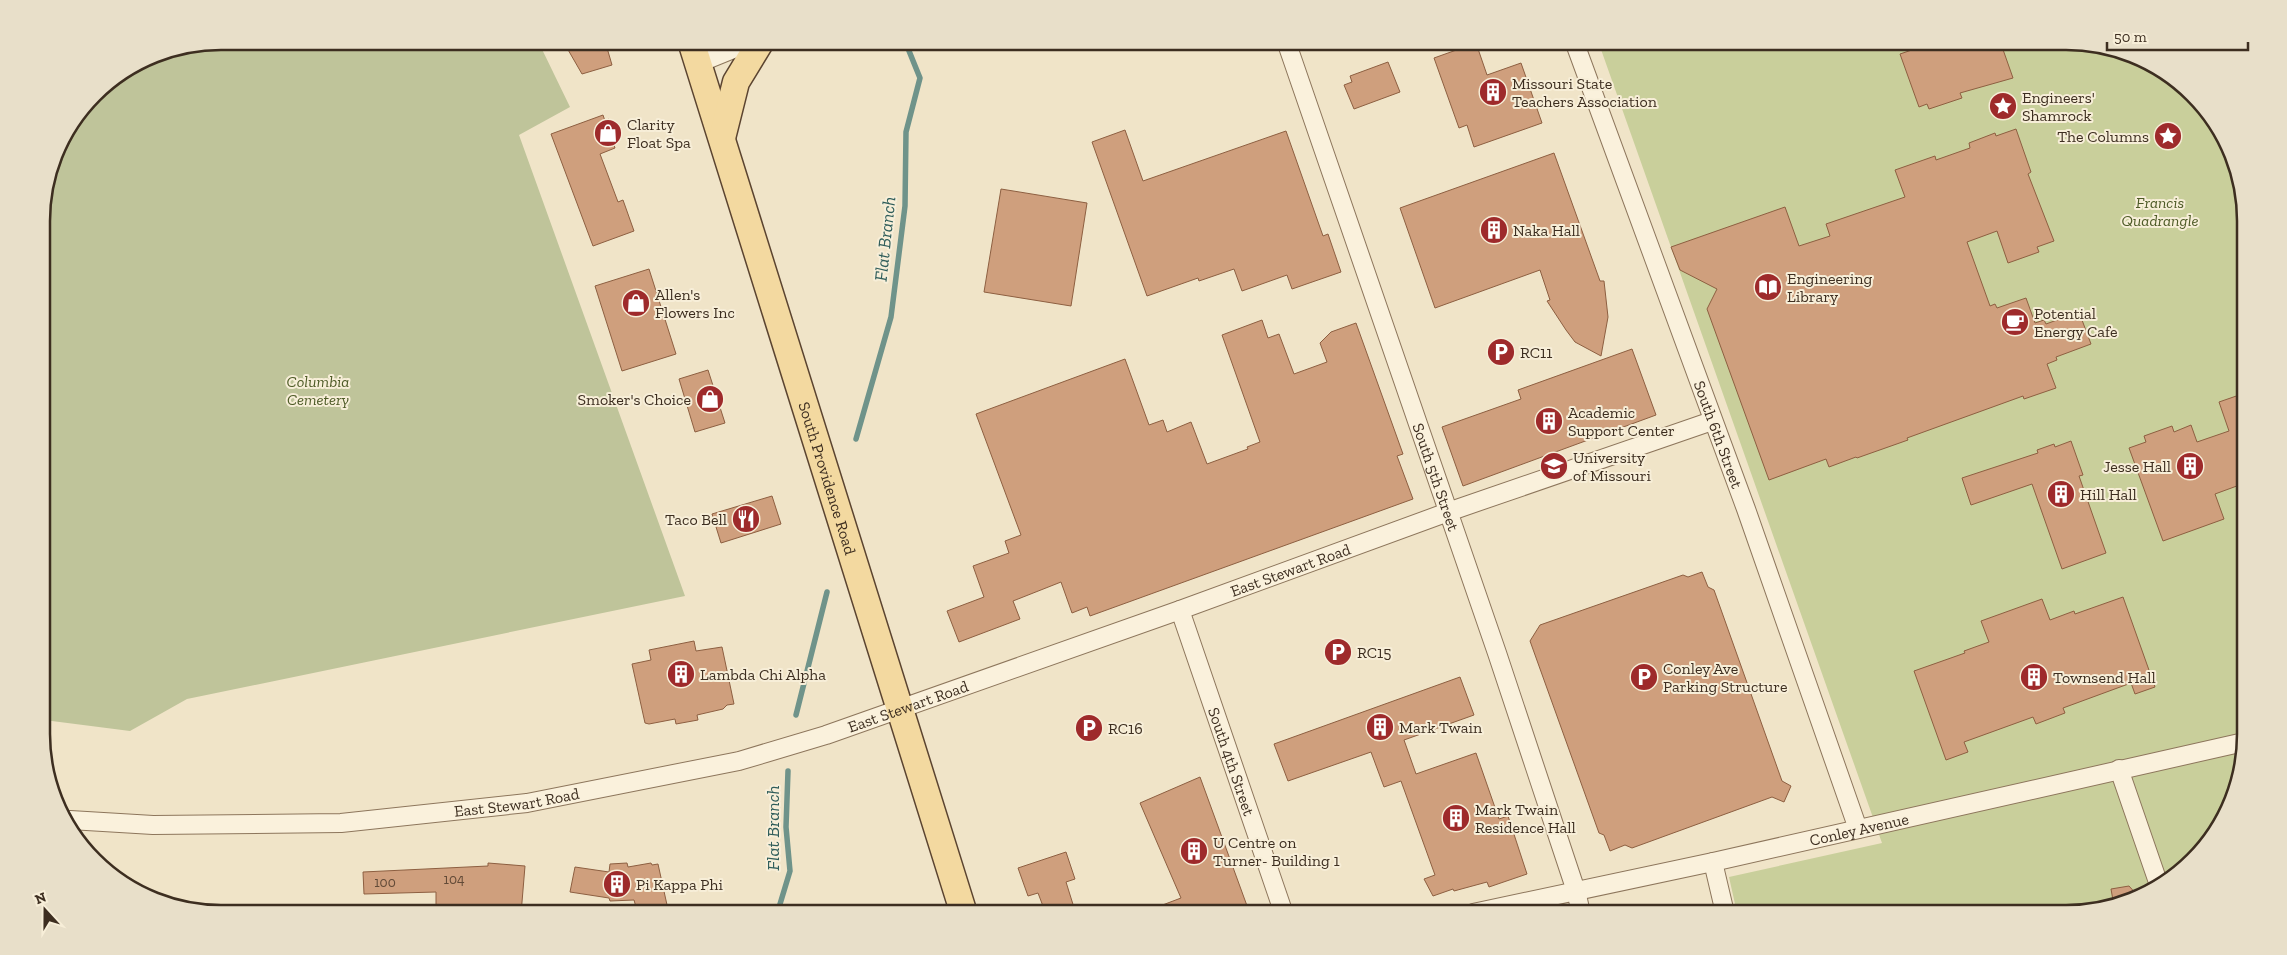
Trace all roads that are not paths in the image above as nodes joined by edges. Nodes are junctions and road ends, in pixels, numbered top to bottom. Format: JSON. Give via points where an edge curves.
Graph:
{"nodes":[{"id":1,"x":756,"y":50,"type":"edge"},
{"id":2,"x":1289,"y":50,"type":"edge"},
{"id":3,"x":1577,"y":50,"type":"edge"},
{"id":4,"x":695,"y":52,"type":"edge"},
{"id":5,"x":722,"y":138,"type":"junction"},
{"id":6,"x":1712,"y":421,"type":"junction"},
{"id":7,"x":1448,"y":512,"type":"junction"},
{"id":8,"x":1180,"y":610,"type":"junction"},
{"id":9,"x":899,"y":708,"type":"junction"},
{"id":10,"x":2237,"y":744,"type":"edge"},
{"id":11,"x":2119,"y":769,"type":"junction"},
{"id":12,"x":74,"y":820,"type":"edge"},
{"id":13,"x":1858,"y":829,"type":"junction"},
{"id":14,"x":1713,"y":862,"type":"junction"},
{"id":15,"x":2157,"y":879,"type":"edge"},
{"id":16,"x":1576,"y":891,"type":"junction"},
{"id":17,"x":961,"y":905,"type":"edge"},
{"id":18,"x":1281,"y":905,"type":"edge"},
{"id":19,"x":1513,"y":905,"type":"edge"},
{"id":20,"x":1579,"y":905,"type":"edge"},
{"id":21,"x":1724,"y":905,"type":"edge"}],
"edges":[{"from":1,"to":5,"type":"main road","via":[[736,82]]},
{"from":2,"to":7,"type":"street","name":"South 5th Street"},
{"from":3,"to":6,"type":"street","name":"South 6th Street"},
{"from":4,"to":5,"type":"main road","name":"South Providence Road"},
{"from":5,"to":9,"type":"main road","name":"South Providence Road"},
{"from":6,"to":7,"type":"street","name":"East Stewart Road"},
{"from":6,"to":13,"type":"street","name":"South 6th Street"},
{"from":7,"to":8,"type":"street","name":"East Stewart Road"},
{"from":7,"to":16,"type":"street","name":"South 5th Street"},
{"from":8,"to":9,"type":"street","name":"East Stewart Road"},
{"from":8,"to":18,"type":"street","name":"South 4th Street"},
{"from":9,"to":12,"type":"street","name":"East Stewart Road","via":[[826,735],[739,761],[527,803],[341,823],[153,826]]},
{"from":9,"to":17,"type":"main road","name":"South Providence Road"},
{"from":10,"to":11,"type":"street","name":"Conley Avenue"},
{"from":11,"to":13,"type":"street","name":"Conley Avenue"},
{"from":11,"to":15,"type":"street"},
{"from":13,"to":14,"type":"street","name":"Conley Avenue"},
{"from":14,"to":16,"type":"street","name":"Conley Avenue"},
{"from":14,"to":21,"type":"street"},
{"from":16,"to":19,"type":"street","name":"Conley Avenue"},
{"from":16,"to":20,"type":"street","name":"South 5th Street"}]}
